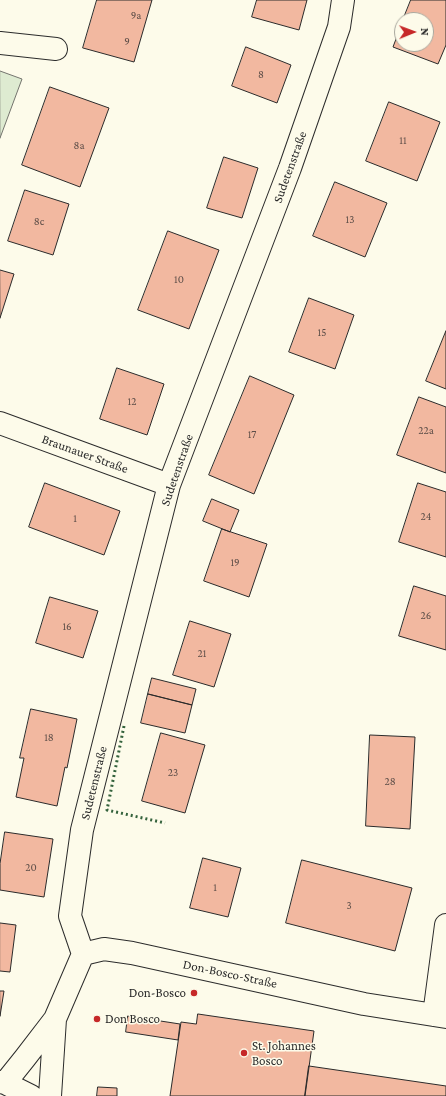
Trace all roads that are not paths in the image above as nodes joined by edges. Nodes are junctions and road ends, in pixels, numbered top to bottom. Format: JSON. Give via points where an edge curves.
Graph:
{"nodes":[{"id":1,"x":343,"y":0,"type":"edge"},
{"id":2,"x":0,"y":42,"type":"edge"},
{"id":3,"x":56,"y":49,"type":"dead end"},
{"id":4,"x":0,"y":423,"type":"edge"},
{"id":5,"x":169,"y":485,"type":"junction"},
{"id":6,"x":446,"y":925,"type":"edge"},
{"id":7,"x":82,"y":954,"type":"junction"},
{"id":8,"x":440,"y":1016,"type":"edge"},
{"id":9,"x":55,"y":1019,"type":"junction"},
{"id":10,"x":2,"y":1082,"type":"edge"},
{"id":11,"x":31,"y":1096,"type":"edge"},
{"id":12,"x":50,"y":1096,"type":"edge"}],
"edges":[{"from":1,"to":5,"type":"street","name":"Sudetenstraße","via":[[339,27],[290,168]]},
{"from":2,"to":3,"type":"street"},
{"from":4,"to":5,"type":"street","name":"Braunauer Straße"},
{"from":5,"to":7,"type":"street","name":"Sudetenstraße","via":[[82,830],[70,916]]},
{"from":6,"to":8,"type":"street"},
{"from":7,"to":8,"type":"street","name":"Don-Bosco-Straße","via":[[104,949],[132,953],[364,1004]]},
{"from":7,"to":9,"type":"street"},
{"from":9,"to":10,"type":"street","via":[[26,1058]]},
{"from":9,"to":12,"type":"street"},
{"from":10,"to":11,"type":"street"}]}
